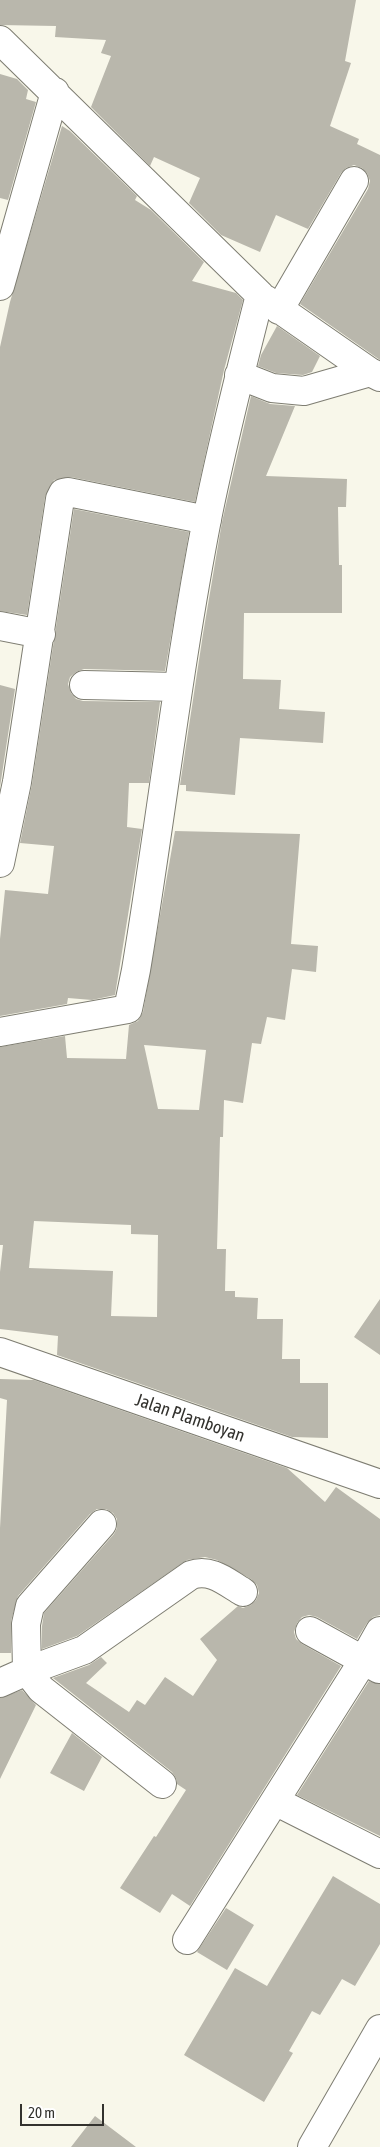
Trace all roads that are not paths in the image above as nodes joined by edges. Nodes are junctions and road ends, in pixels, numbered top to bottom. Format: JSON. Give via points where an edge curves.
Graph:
{"nodes":[{"id":1,"x":0,"y":40,"type":"edge"},
{"id":2,"x":54,"y":92,"type":"junction"},
{"id":3,"x":354,"y":181,"type":"dead end"},
{"id":4,"x":0,"y":286,"type":"edge"},
{"id":5,"x":270,"y":303,"type":"junction"},
{"id":6,"x":375,"y":374,"type":"edge"},
{"id":7,"x":239,"y":375,"type":"junction"},
{"id":8,"x":207,"y":520,"type":"junction"},
{"id":9,"x":0,"y":626,"type":"edge"},
{"id":10,"x":41,"y":634,"type":"junction"},
{"id":11,"x":84,"y":685,"type":"dead end"},
{"id":12,"x":178,"y":687,"type":"junction"},
{"id":13,"x":9,"y":780,"type":"edge"},
{"id":14,"x":1,"y":855,"type":"edge"},
{"id":15,"x":0,"y":1032,"type":"edge"},
{"id":16,"x":0,"y":1352,"type":"edge"},
{"id":17,"x":380,"y":1484,"type":"edge"},
{"id":18,"x":102,"y":1524,"type":"dead end"},
{"id":19,"x":243,"y":1592,"type":"dead end"},
{"id":20,"x":310,"y":1631,"type":"dead end"},
{"id":21,"x":380,"y":1631,"type":"edge"},
{"id":22,"x":372,"y":1666,"type":"edge"},
{"id":23,"x":27,"y":1671,"type":"junction"},
{"id":24,"x":0,"y":1682,"type":"edge"},
{"id":25,"x":162,"y":1784,"type":"dead end"},
{"id":26,"x":275,"y":1801,"type":"junction"},
{"id":27,"x":380,"y":1854,"type":"edge"},
{"id":28,"x":187,"y":1940,"type":"dead end"},
{"id":29,"x":380,"y":2030,"type":"edge"},
{"id":30,"x":312,"y":2147,"type":"edge"}],
"edges":[{"from":1,"to":2,"type":"street"},
{"from":2,"to":4,"type":"street"},
{"from":2,"to":5,"type":"street"},
{"from":3,"to":5,"type":"street"},
{"from":5,"to":6,"type":"street"},
{"from":5,"to":7,"type":"street"},
{"from":6,"to":7,"type":"street","via":[[304,391],[272,388]]},
{"from":7,"to":8,"type":"street"},
{"from":8,"to":10,"type":"street","via":[[63,493]]},
{"from":8,"to":12,"type":"street"},
{"from":9,"to":10,"type":"street"},
{"from":10,"to":13,"type":"street"},
{"from":11,"to":12,"type":"street"},
{"from":12,"to":15,"type":"street","via":[[154,864],[128,1008]]},
{"from":13,"to":14,"type":"street"},
{"from":16,"to":17,"type":"street","name":"Jalan Plamboyan"},
{"from":18,"to":23,"type":"street","via":[[30,1606],[26,1624]]},
{"from":19,"to":23,"type":"street","via":[[212,1574],[191,1575],[84,1650]]},
{"from":20,"to":22,"type":"street"},
{"from":21,"to":22,"type":"street"},
{"from":22,"to":26,"type":"street"},
{"from":23,"to":24,"type":"street"},
{"from":23,"to":25,"type":"street","via":[[41,1689]]},
{"from":26,"to":27,"type":"street"},
{"from":26,"to":28,"type":"street"},
{"from":29,"to":30,"type":"street"}]}
